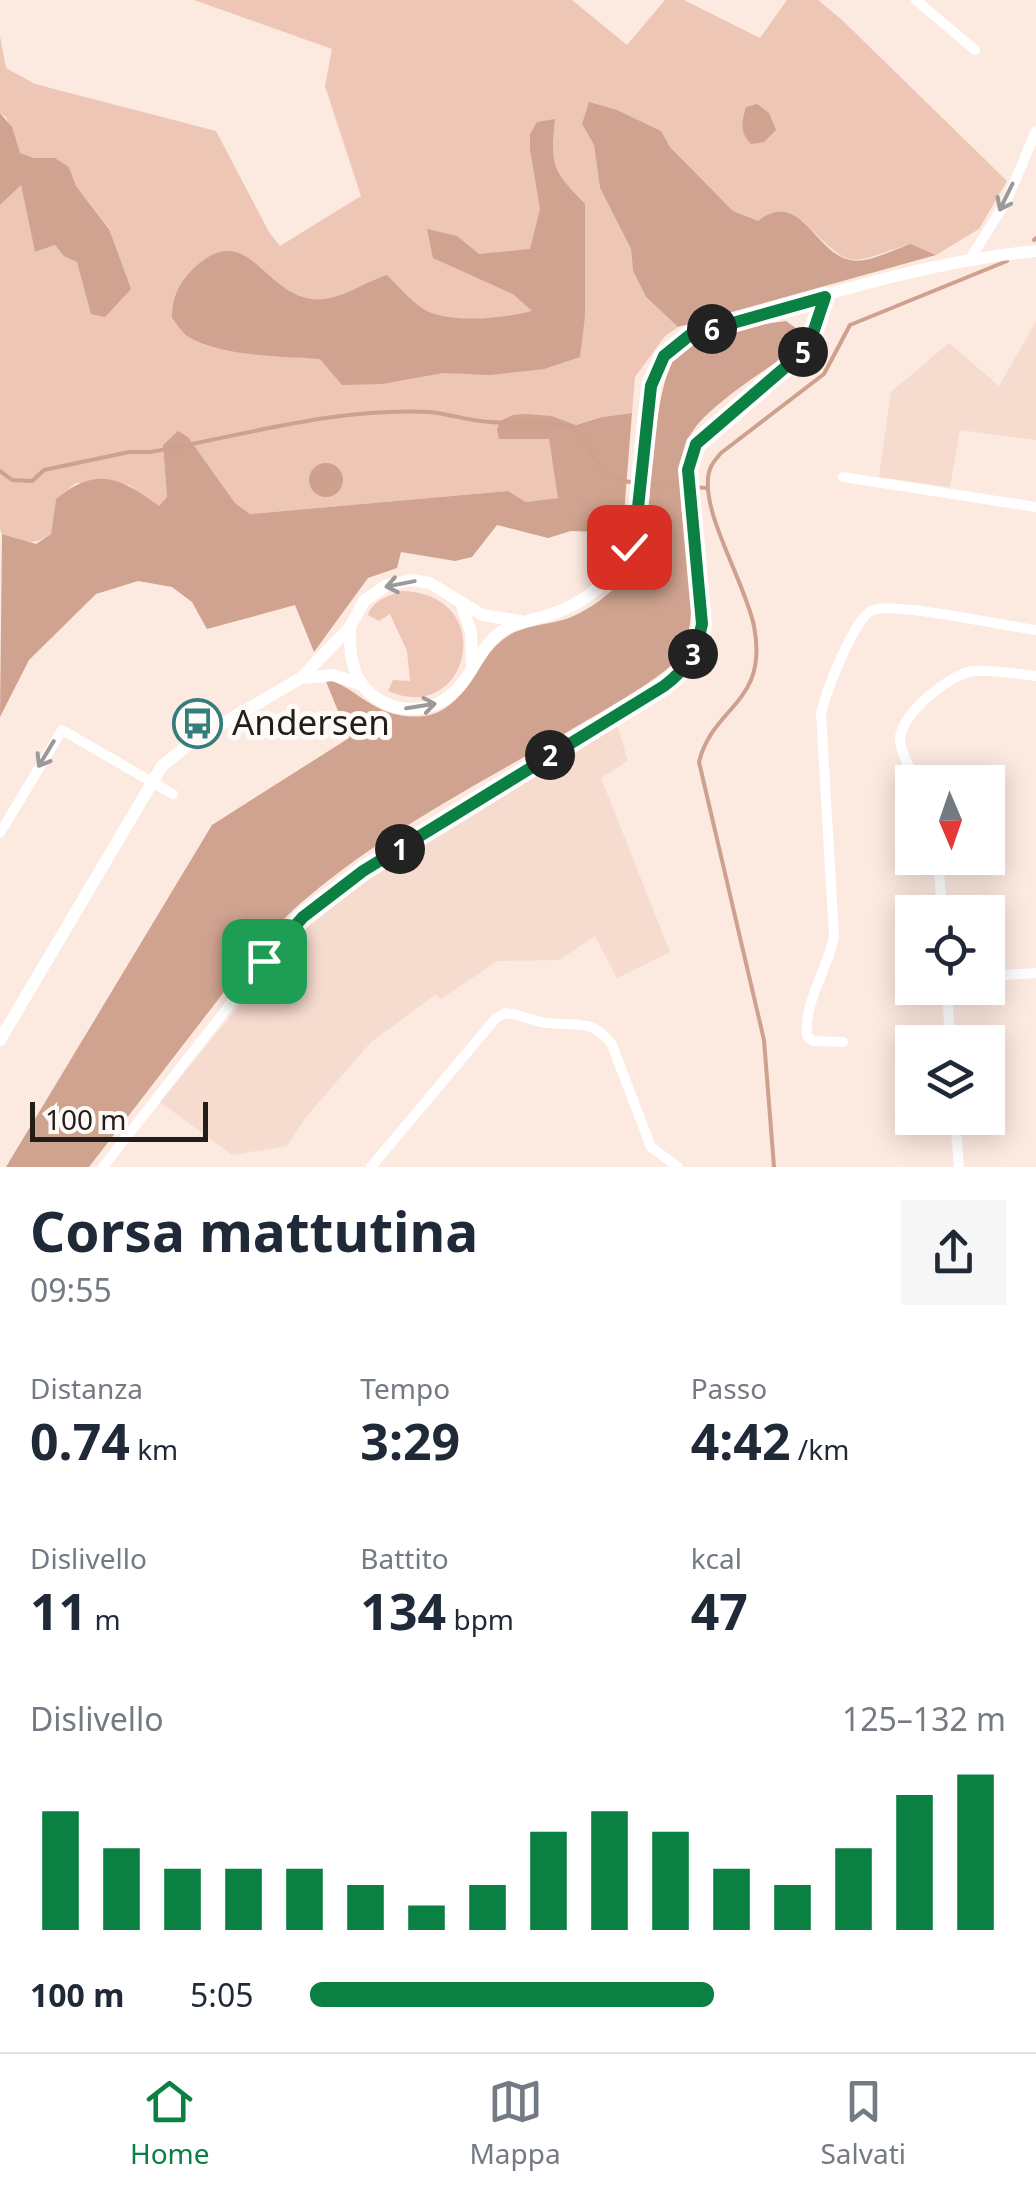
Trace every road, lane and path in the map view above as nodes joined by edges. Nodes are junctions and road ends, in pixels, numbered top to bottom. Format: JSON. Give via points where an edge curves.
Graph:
{"nodes":[{"id":1,"x":916,"y":0,"type":"edge"},
{"id":2,"x":976,"y":50,"type":"dead end"},
{"id":3,"x":1036,"y":131,"type":"edge"},
{"id":4,"x":1036,"y":251,"type":"edge"},
{"id":5,"x":970,"y":259,"type":"junction"},
{"id":6,"x":825,"y":297,"type":"junction"},
{"id":7,"x":843,"y":477,"type":"dead end"},
{"id":8,"x":1036,"y":508,"type":"edge"},
{"id":9,"x":462,"y":605,"type":"junction"},
{"id":10,"x":523,"y":621,"type":"junction"},
{"id":11,"x":350,"y":626,"type":"junction"},
{"id":12,"x":1036,"y":630,"type":"edge"},
{"id":13,"x":472,"y":666,"type":"junction"},
{"id":14,"x":1036,"y":676,"type":"edge"},
{"id":15,"x":301,"y":678,"type":"junction"},
{"id":16,"x":360,"y":684,"type":"junction"},
{"id":17,"x":909,"y":765,"type":"edge"},
{"id":18,"x":151,"y":783,"type":"junction"},
{"id":19,"x":172,"y":794,"type":"dead end"},
{"id":20,"x":0,"y":833,"type":"edge"},
{"id":21,"x":1036,"y":973,"type":"edge"},
{"id":22,"x":1005,"y":975,"type":"edge"},
{"id":23,"x":0,"y":1040,"type":"edge"},
{"id":24,"x":842,"y":1042,"type":"dead end"},
{"id":25,"x":956,"y":1135,"type":"edge"},
{"id":26,"x":104,"y":1167,"type":"edge"},
{"id":27,"x":371,"y":1167,"type":"edge"},
{"id":28,"x":678,"y":1167,"type":"edge"},
{"id":29,"x":958,"y":1167,"type":"edge"}],
"edges":[{"from":1,"to":2,"type":"street"},
{"from":3,"to":5,"type":"street","one_way":true,"via":[[1007,200]]},
{"from":4,"to":5,"type":"street"},
{"from":5,"to":6,"type":"street"},
{"from":6,"to":10,"type":"street","via":[[690,335],[664,356],[651,386],[631,540],[612,575],[576,604]]},
{"from":6,"to":26,"type":"street","via":[[803,352],[696,444],[689,462],[702,624],[686,666],[664,686],[363,871],[303,917]]},
{"from":7,"to":8,"type":"street"},
{"from":9,"to":10,"type":"street","via":[[489,618]]},
{"from":9,"to":11,"type":"street","one_way":true,"via":[[430,583],[395,582],[364,601]]},
{"from":9,"to":13,"type":"street","via":[[473,640]]},
{"from":10,"to":13,"type":"street","via":[[492,639]]},
{"from":11,"to":15,"type":"street"},
{"from":11,"to":16,"type":"street"},
{"from":12,"to":24,"type":"street","via":[[900,608],[876,609],[860,621],[821,714],[834,937],[806,1020],[813,1042]]},
{"from":16,"to":13,"type":"street","one_way":true,"via":[[387,704],[423,708],[453,694]]},
{"from":14,"to":17,"type":"street","via":[[967,672],[928,696],[900,736]]},
{"from":15,"to":16,"type":"street","via":[[333,675]]},
{"from":15,"to":18,"type":"street","via":[[186,746]]},
{"from":18,"to":19,"type":"street"},
{"from":18,"to":20,"type":"street","one_way":true,"via":[[62,730]]},
{"from":18,"to":23,"type":"street"},
{"from":21,"to":22,"type":"street"},
{"from":25,"to":29,"type":"street"},
{"from":27,"to":28,"type":"street","via":[[496,1018],[511,1014],[588,1024],[602,1033],[652,1146]]}]}
